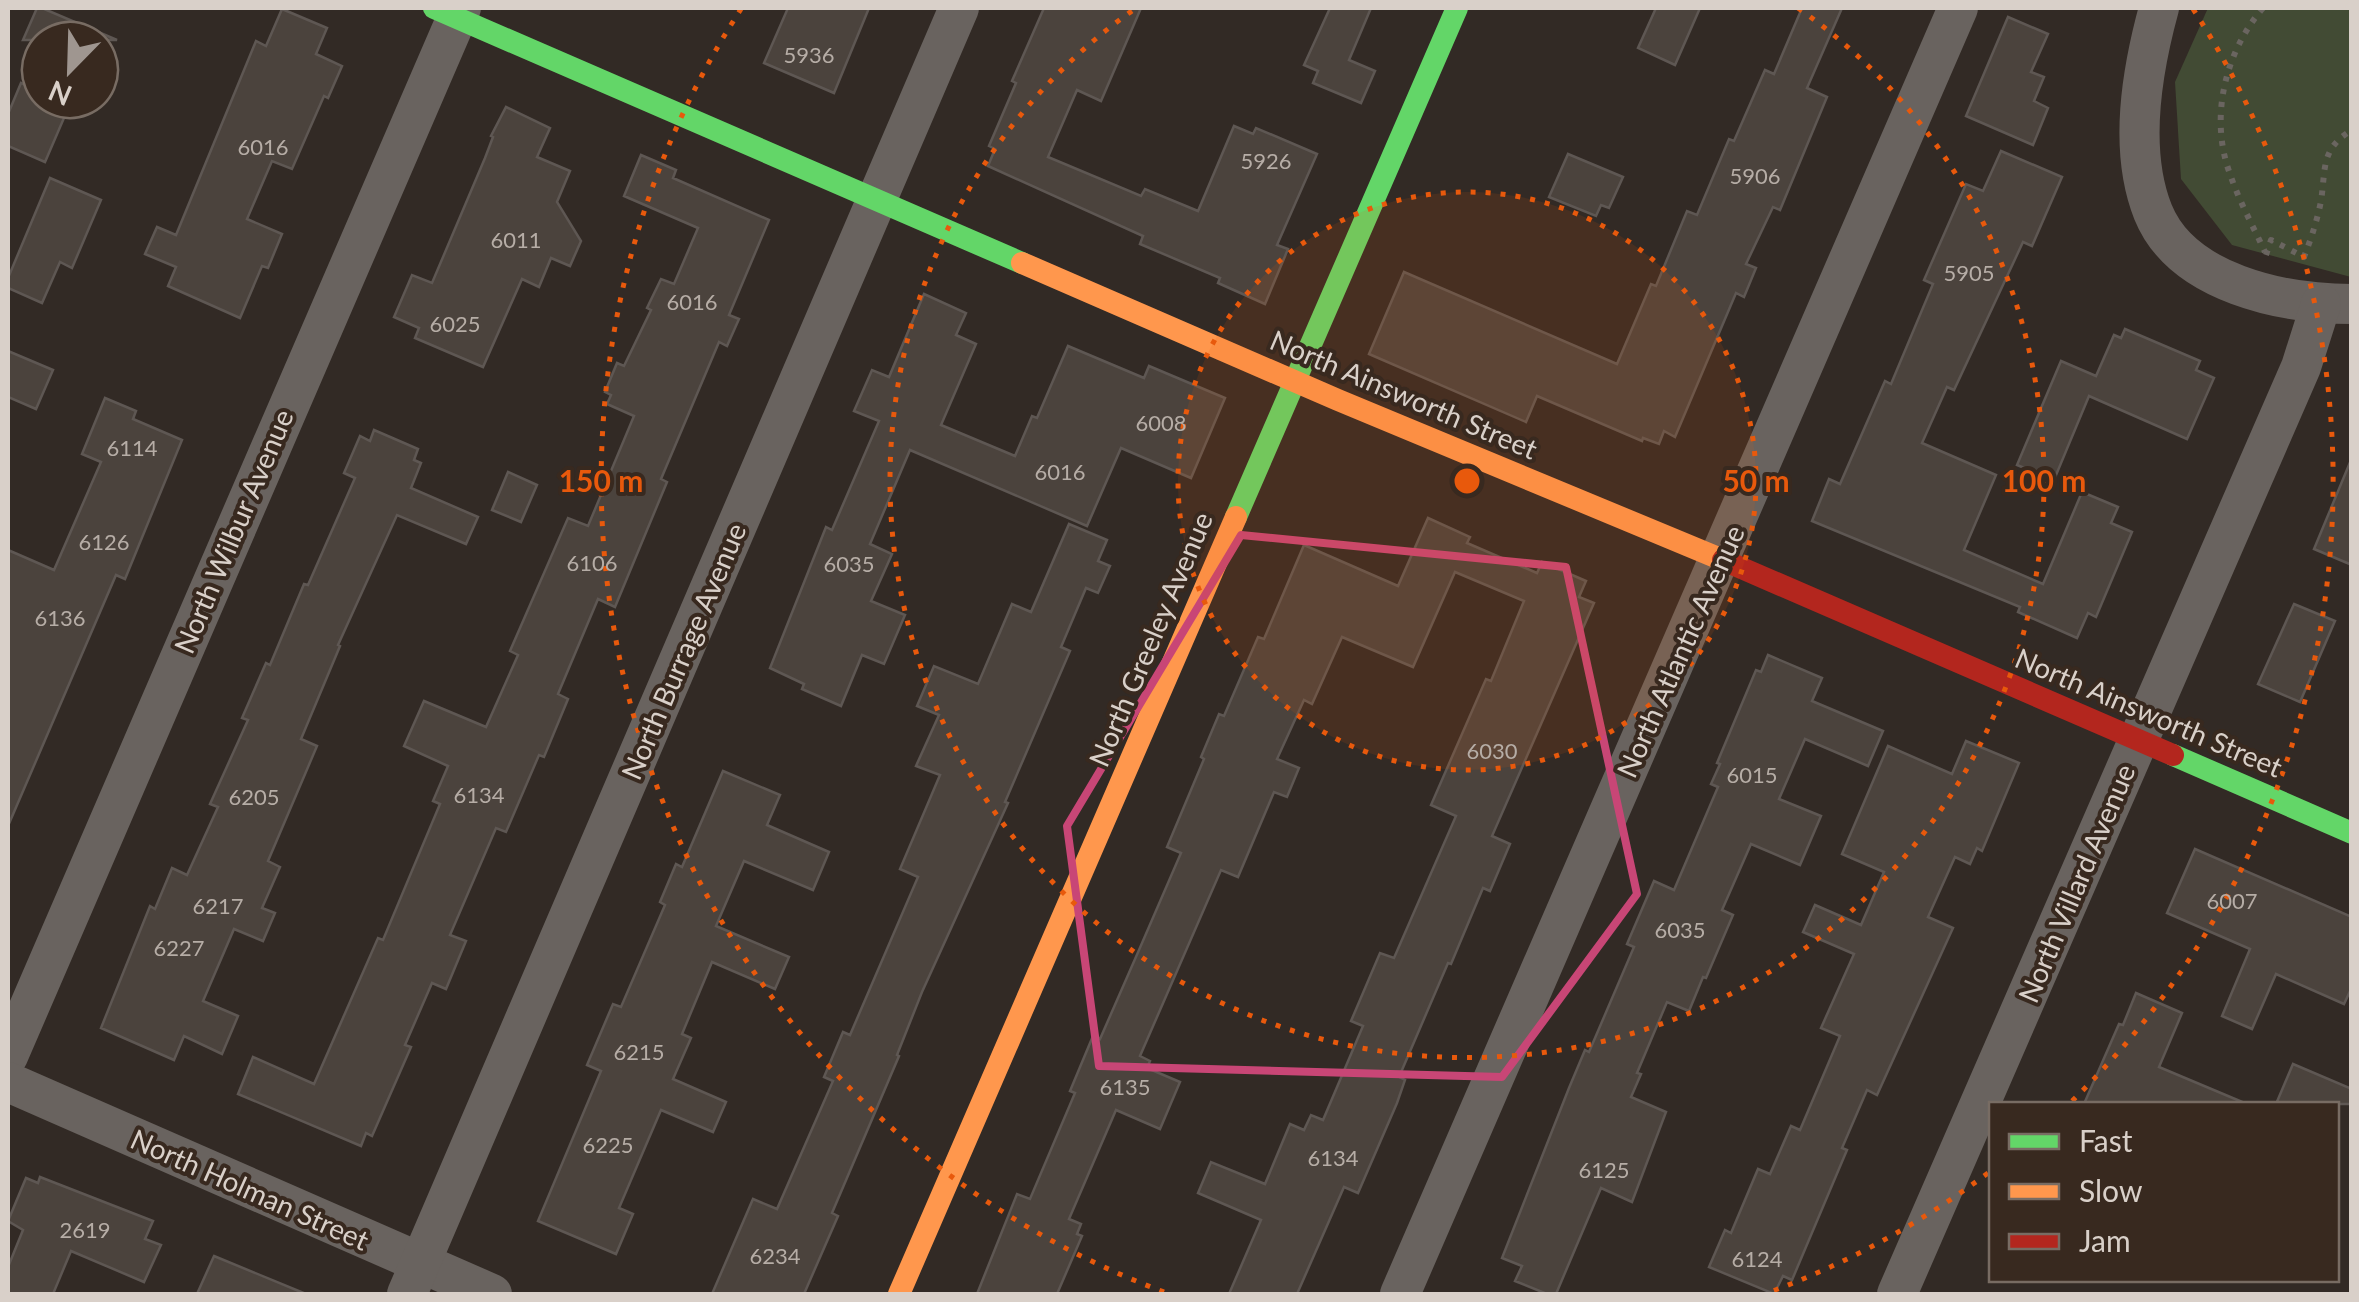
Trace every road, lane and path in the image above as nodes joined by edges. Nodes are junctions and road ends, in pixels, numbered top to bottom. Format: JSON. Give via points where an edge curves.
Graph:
{"nodes":[{"id":1,"x":959,"y":8,"type":"edge"},
{"id":2,"x":1456,"y":8,"type":"edge"},
{"id":3,"x":1958,"y":8,"type":"edge"},
{"id":4,"x":2159,"y":8,"type":"edge"},
{"id":5,"x":2263,"y":8,"type":"edge"},
{"id":6,"x":451,"y":11,"type":"edge"},
{"id":7,"x":2352,"y":130,"type":"edge"},
{"id":8,"x":876,"y":199,"type":"junction"},
{"id":9,"x":2266,"y":254,"type":"junction"},
{"id":10,"x":2268,"y":296,"type":"junction"},
{"id":11,"x":2336,"y":304,"type":"edge"},
{"id":12,"x":1295,"y":381,"type":"junction"},
{"id":13,"x":1720,"y":558,"type":"junction"},
{"id":14,"x":2138,"y":740,"type":"junction"},
{"id":15,"x":2352,"y":833,"type":"edge"},
{"id":16,"x":8,"y":1056,"type":"edge"},
{"id":17,"x":8,"y":1082,"type":"edge"},
{"id":18,"x":414,"y":1280,"type":"edge"},
{"id":19,"x":492,"y":1294,"type":"edge"},
{"id":20,"x":899,"y":1294,"type":"edge"},
{"id":21,"x":1400,"y":1294,"type":"edge"},
{"id":22,"x":1897,"y":1294,"type":"edge"}],
"edges":[{"from":1,"to":8,"type":"street","name":"North Burrage Avenue"},
{"from":2,"to":12,"type":"street","name":"North Greeley Avenue"},
{"from":3,"to":13,"type":"street","name":"North Atlantic Avenue"},
{"from":4,"to":10,"type":"street","via":[[2140,97],[2140,139],[2154,213],[2189,257]]},
{"from":5,"to":9,"type":"path","via":[[2246,27],[2223,82],[2222,122],[2228,171]]},
{"from":6,"to":8,"type":"street","name":"North Ainsworth Street"},
{"from":6,"to":16,"type":"street","name":"North Wilbur Avenue"},
{"from":7,"to":9,"type":"path","via":[[2335,139],[2324,162],[2321,202],[2304,257],[2271,240]]},
{"from":8,"to":12,"type":"street","name":"North Ainsworth Street"},
{"from":8,"to":18,"type":"street","name":"North Burrage Avenue"},
{"from":9,"to":10,"type":"path"},
{"from":10,"to":11,"type":"street"},
{"from":11,"to":14,"type":"street","name":"North Villard Avenue","via":[[2301,367]]},
{"from":12,"to":13,"type":"street","name":"North Ainsworth Street"},
{"from":12,"to":20,"type":"street","name":"North Greeley Avenue"},
{"from":13,"to":14,"type":"street","name":"North Ainsworth Street"},
{"from":13,"to":21,"type":"street","name":"North Atlantic Avenue"},
{"from":14,"to":15,"type":"street","name":"North Ainsworth Street"},
{"from":14,"to":22,"type":"street","name":"North Villard Avenue"},
{"from":17,"to":18,"type":"street","name":"North Holman Street"},
{"from":18,"to":19,"type":"street","name":"North Holman Street"}]}
